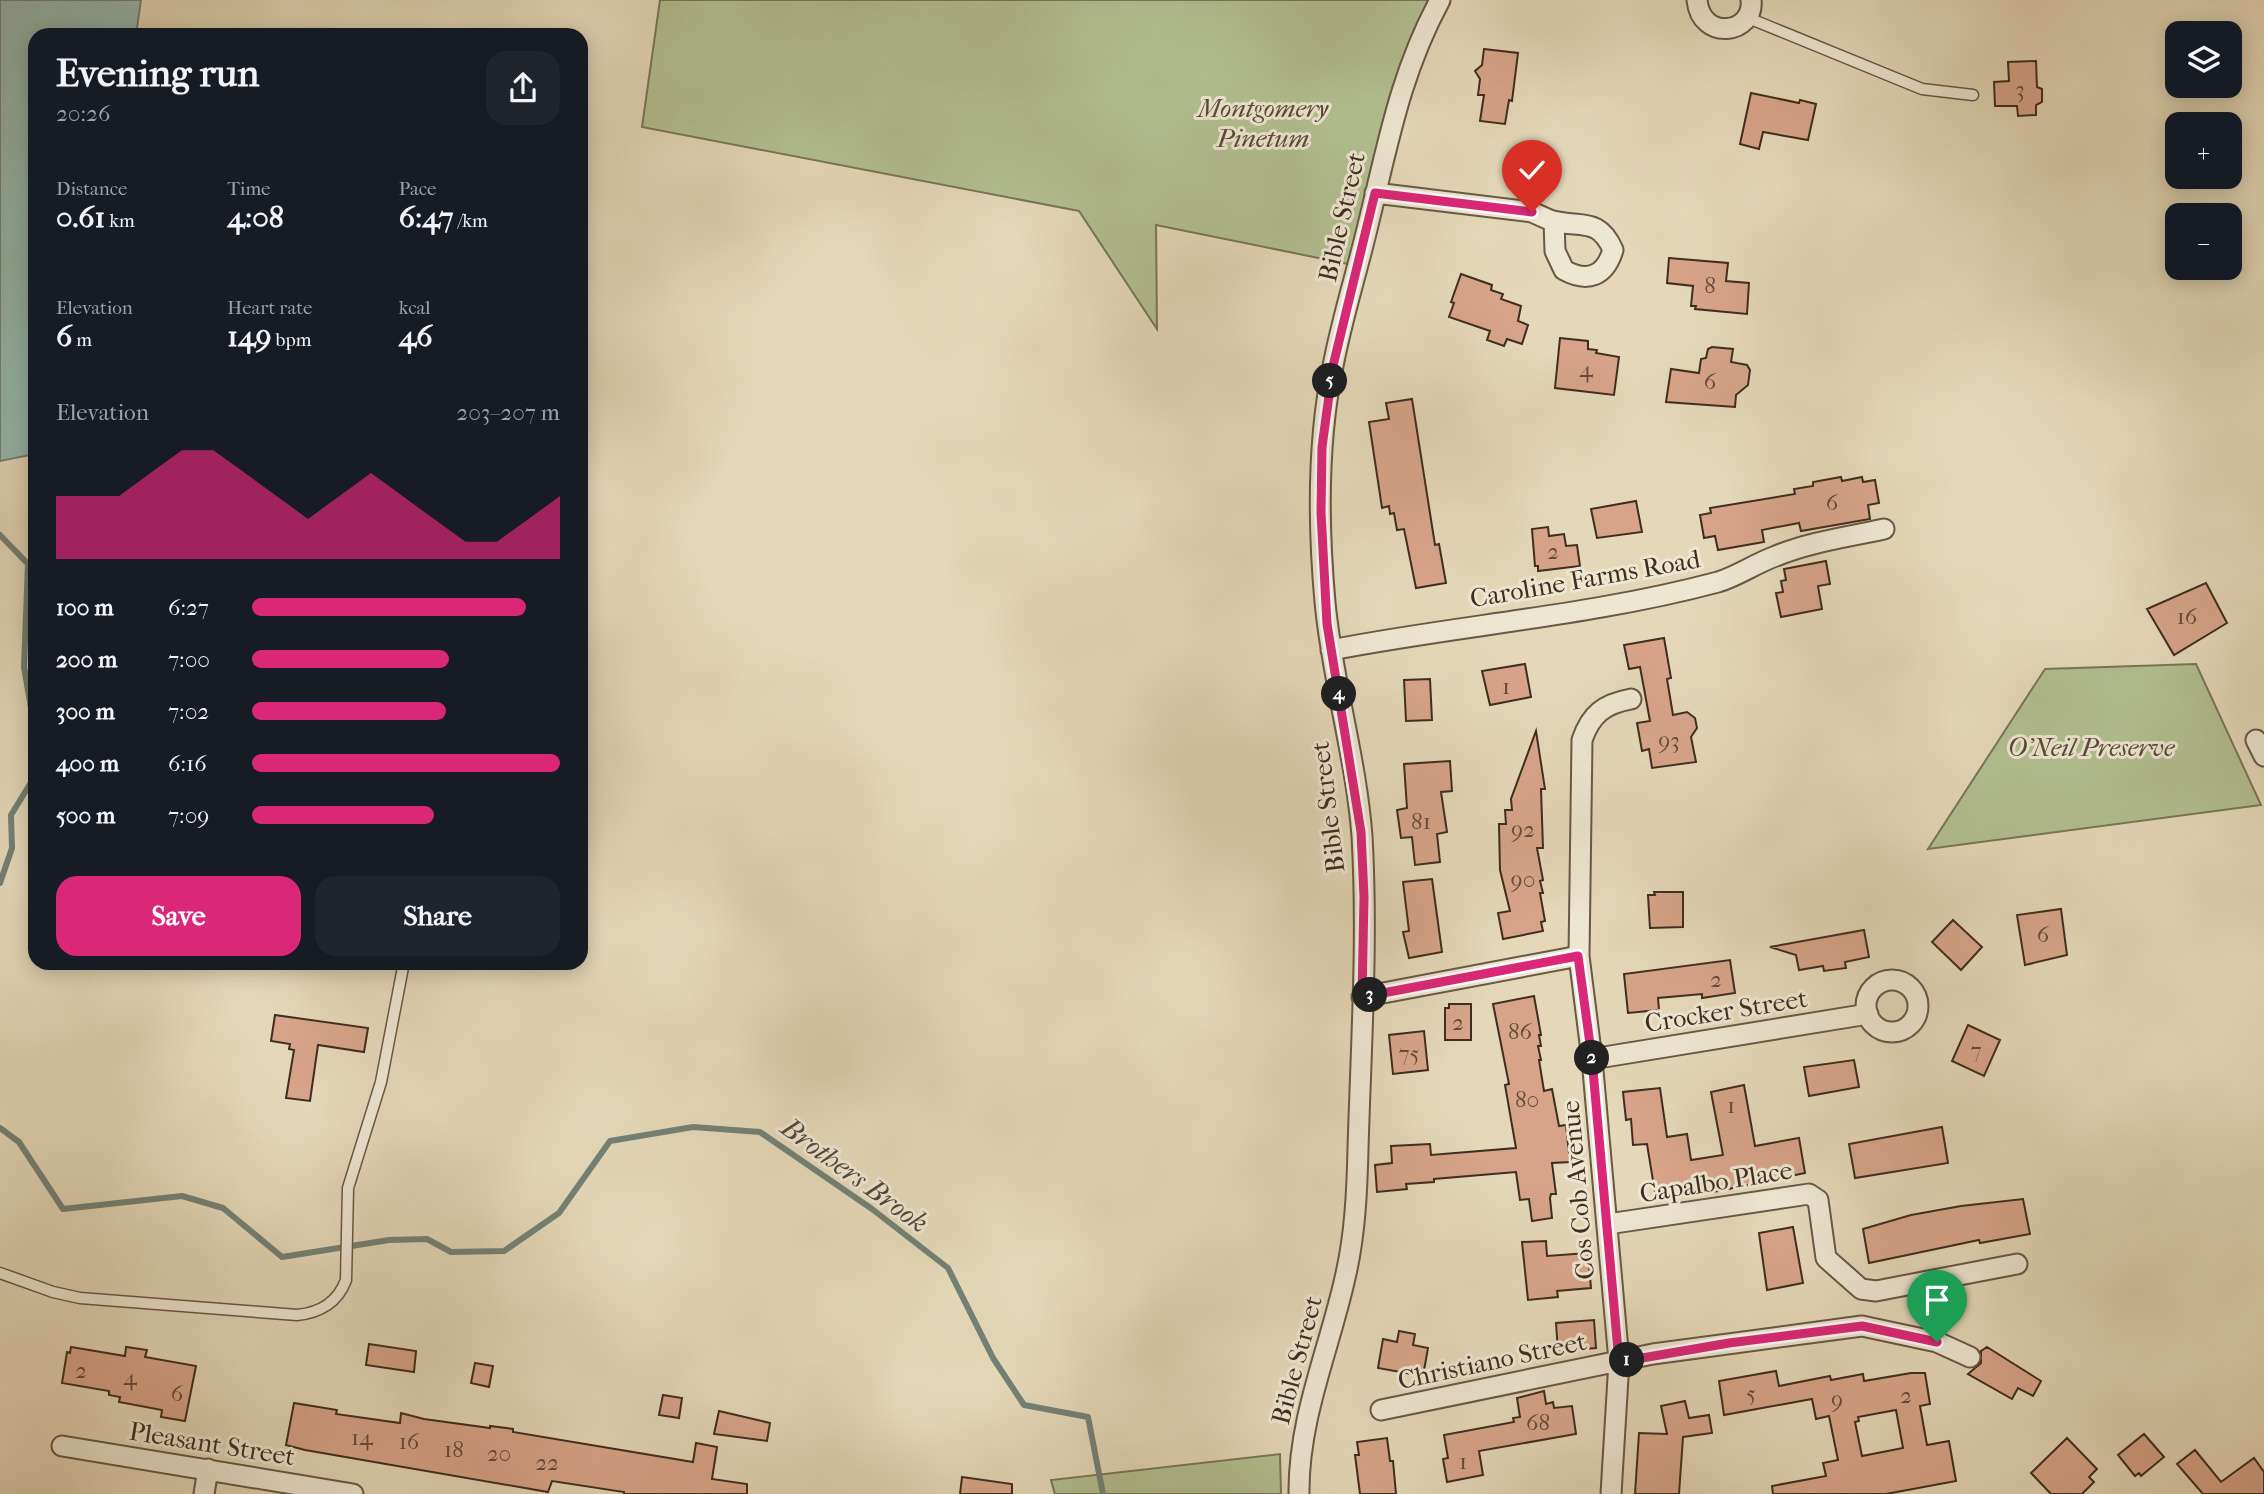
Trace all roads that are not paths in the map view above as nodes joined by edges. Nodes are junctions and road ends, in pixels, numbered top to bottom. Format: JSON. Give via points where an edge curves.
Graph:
{"nodes":[{"id":1,"x":1440,"y":0,"type":"edge"},
{"id":2,"x":1697,"y":0,"type":"edge"},
{"id":3,"x":1749,"y":9,"type":"edge"},
{"id":4,"x":1973,"y":95,"type":"dead end"},
{"id":5,"x":1375,"y":193,"type":"junction"},
{"id":6,"x":1554,"y":221,"type":"dead end"},
{"id":7,"x":1884,"y":529,"type":"dead end"},
{"id":8,"x":1331,"y":650,"type":"junction"},
{"id":9,"x":1631,"y":699,"type":"dead end"},
{"id":10,"x":1578,"y":956,"type":"junction"},
{"id":11,"x":402,"y":970,"type":"edge"},
{"id":12,"x":1362,"y":997,"type":"junction"},
{"id":13,"x":1868,"y":1014,"type":"dead end"},
{"id":14,"x":1592,"y":1059,"type":"junction"},
{"id":15,"x":1608,"y":1224,"type":"junction"},
{"id":16,"x":2017,"y":1264,"type":"dead end"},
{"id":17,"x":0,"y":1272,"type":"edge"},
{"id":18,"x":1970,"y":1357,"type":"dead end"},
{"id":19,"x":1619,"y":1362,"type":"junction"},
{"id":20,"x":1381,"y":1410,"type":"dead end"},
{"id":21,"x":62,"y":1446,"type":"dead end"},
{"id":22,"x":208,"y":1469,"type":"junction"},
{"id":23,"x":204,"y":1494,"type":"edge"},
{"id":24,"x":353,"y":1494,"type":"edge"},
{"id":25,"x":1299,"y":1494,"type":"edge"},
{"id":26,"x":1611,"y":1494,"type":"edge"}],
"edges":[{"from":1,"to":5,"type":"street","name":"Bible Street","via":[[1393,116]]},
{"from":2,"to":3,"type":"street","via":[[1702,18],[1720,29],[1732,28]]},
{"from":3,"to":4,"type":"lane","via":[[1922,89]]},
{"from":5,"to":6,"type":"street","via":[[1532,212]]},
{"from":5,"to":8,"type":"street","name":"Bible Street","via":[[1333,366],[1324,426],[1321,541]]},
{"from":7,"to":8,"type":"street","name":"Caroline Farms Road","via":[[1800,547],[1720,581],[1639,599]]},
{"from":8,"to":12,"type":"street","name":"Bible Street","via":[[1361,832]]},
{"from":9,"to":10,"type":"street","name":"Cos Cob Avenue","via":[[1598,711],[1588,722],[1583,740]]},
{"from":10,"to":12,"type":"street"},
{"from":10,"to":14,"type":"street","name":"Cos Cob Avenue"},
{"from":11,"to":17,"type":"lane","via":[[381,1082],[348,1188],[348,1267],[343,1290],[335,1299],[315,1312],[297,1315],[80,1298]]},
{"from":12,"to":25,"type":"street","name":"Bible Street","via":[[1352,1242],[1305,1430]]},
{"from":13,"to":14,"type":"street","name":"Crocker Street"},
{"from":14,"to":15,"type":"street","name":"Cos Cob Avenue"},
{"from":15,"to":16,"type":"street","name":"Capalbo Place","via":[[1810,1194],[1818,1200],[1826,1258],[1861,1289],[1876,1291]]},
{"from":15,"to":19,"type":"street","name":"Cos Cob Avenue"},
{"from":18,"to":19,"type":"street","name":"Christiano Street","via":[[1937,1342],[1862,1326]]},
{"from":19,"to":20,"type":"street","name":"Christiano Street"},
{"from":19,"to":26,"type":"street","name":"Cos Cob Avenue"},
{"from":21,"to":22,"type":"street","name":"Pleasant Street"},
{"from":22,"to":23,"type":"street"},
{"from":22,"to":24,"type":"street","name":"Pleasant Street"}]}
